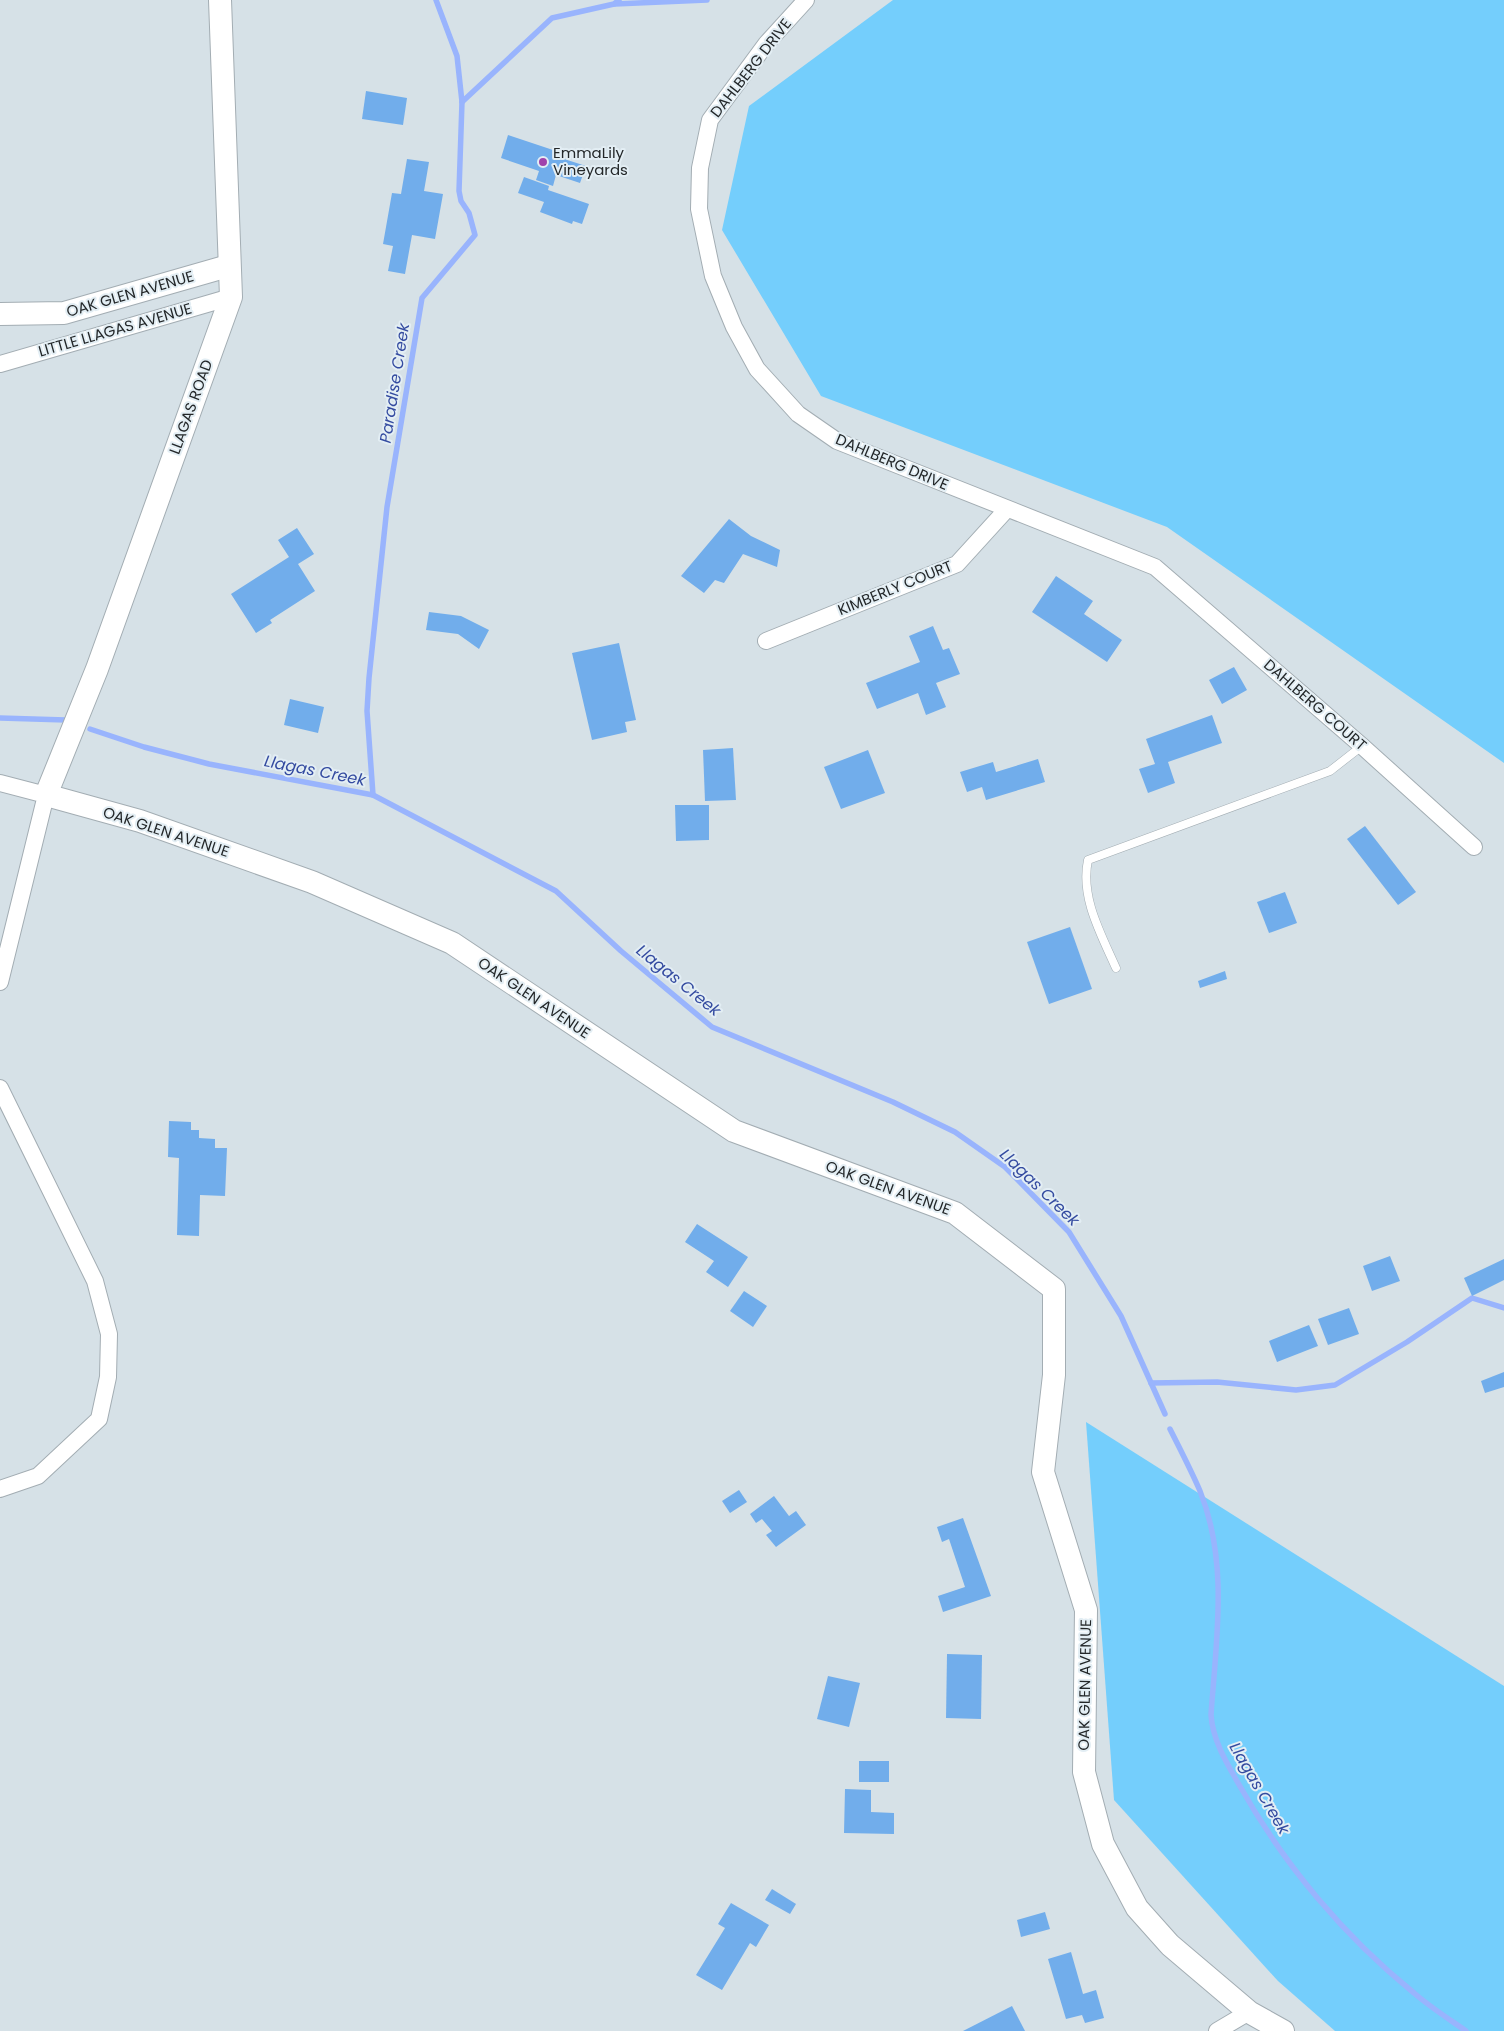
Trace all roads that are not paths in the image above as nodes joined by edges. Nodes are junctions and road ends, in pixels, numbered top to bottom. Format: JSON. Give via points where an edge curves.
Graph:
{"nodes":[{"id":1,"x":220,"y":0,"type":"edge"},
{"id":2,"x":806,"y":0,"type":"edge"},
{"id":3,"x":228,"y":266,"type":"junction"},
{"id":4,"x":230,"y":297,"type":"junction"},
{"id":5,"x":0,"y":314,"type":"edge"},
{"id":6,"x":0,"y":364,"type":"edge"},
{"id":7,"x":1007,"y":509,"type":"junction"},
{"id":8,"x":1155,"y":567,"type":"joint"},
{"id":9,"x":766,"y":642,"type":"dead end"},
{"id":10,"x":1362,"y":746,"type":"junction"},
{"id":11,"x":0,"y":783,"type":"edge"},
{"id":12,"x":46,"y":795,"type":"junction"},
{"id":13,"x":1474,"y":847,"type":"dead end"},
{"id":14,"x":1116,"y":968,"type":"dead end"},
{"id":15,"x":0,"y":982,"type":"edge"},
{"id":16,"x":0,"y":1088,"type":"edge"},
{"id":17,"x":0,"y":1490,"type":"edge"},
{"id":18,"x":1249,"y":2012,"type":"junction"},
{"id":19,"x":1216,"y":2031,"type":"edge"},
{"id":20,"x":1283,"y":2031,"type":"edge"}],
"edges":[{"from":1,"to":3,"type":"street","name":"LLAGAS ROAD"},
{"from":2,"to":7,"type":"street","name":"DAHLBERG DRIVE","via":[[766,44],[710,120],[700,168],[699,209],[713,276],[734,327],[757,369],[798,414],[837,442]]},
{"from":3,"to":4,"type":"street","name":"LLAGAS ROAD"},
{"from":3,"to":5,"type":"street","name":"OAK GLEN AVENUE","via":[[64,313]]},
{"from":4,"to":6,"type":"street","name":"LITTLE LLAGAS AVENUE"},
{"from":4,"to":12,"type":"street","name":"LLAGAS ROAD","via":[[97,669]]},
{"from":7,"to":8,"type":"street","name":"DAHLBERG DRIVE"},
{"from":7,"to":9,"type":"street","name":"KIMBERLY COURT","via":[[957,564]]},
{"from":8,"to":10,"type":"street","name":"DAHLBERG COURT"},
{"from":10,"to":13,"type":"street","name":"DAHLBERG COURT"},
{"from":10,"to":14,"type":"lane","via":[[1330,771],[1088,860],[1084,878],[1096,923]]},
{"from":11,"to":12,"type":"street"},
{"from":12,"to":15,"type":"street"},
{"from":12,"to":18,"type":"street","name":"OAK GLEN AVENUE","via":[[140,821],[312,882],[452,943],[734,1131],[956,1213],[1054,1289],[1054,1375],[1043,1472],[1086,1610],[1084,1772],[1092,1805],[1103,1844],[1137,1908],[1170,1945]]},
{"from":16,"to":17,"type":"street","via":[[95,1281],[110,1334],[108,1377],[99,1419],[38,1476]]},
{"from":18,"to":19,"type":"street"},
{"from":18,"to":20,"type":"street","name":"OAK GLEN AVENUE"}]}
